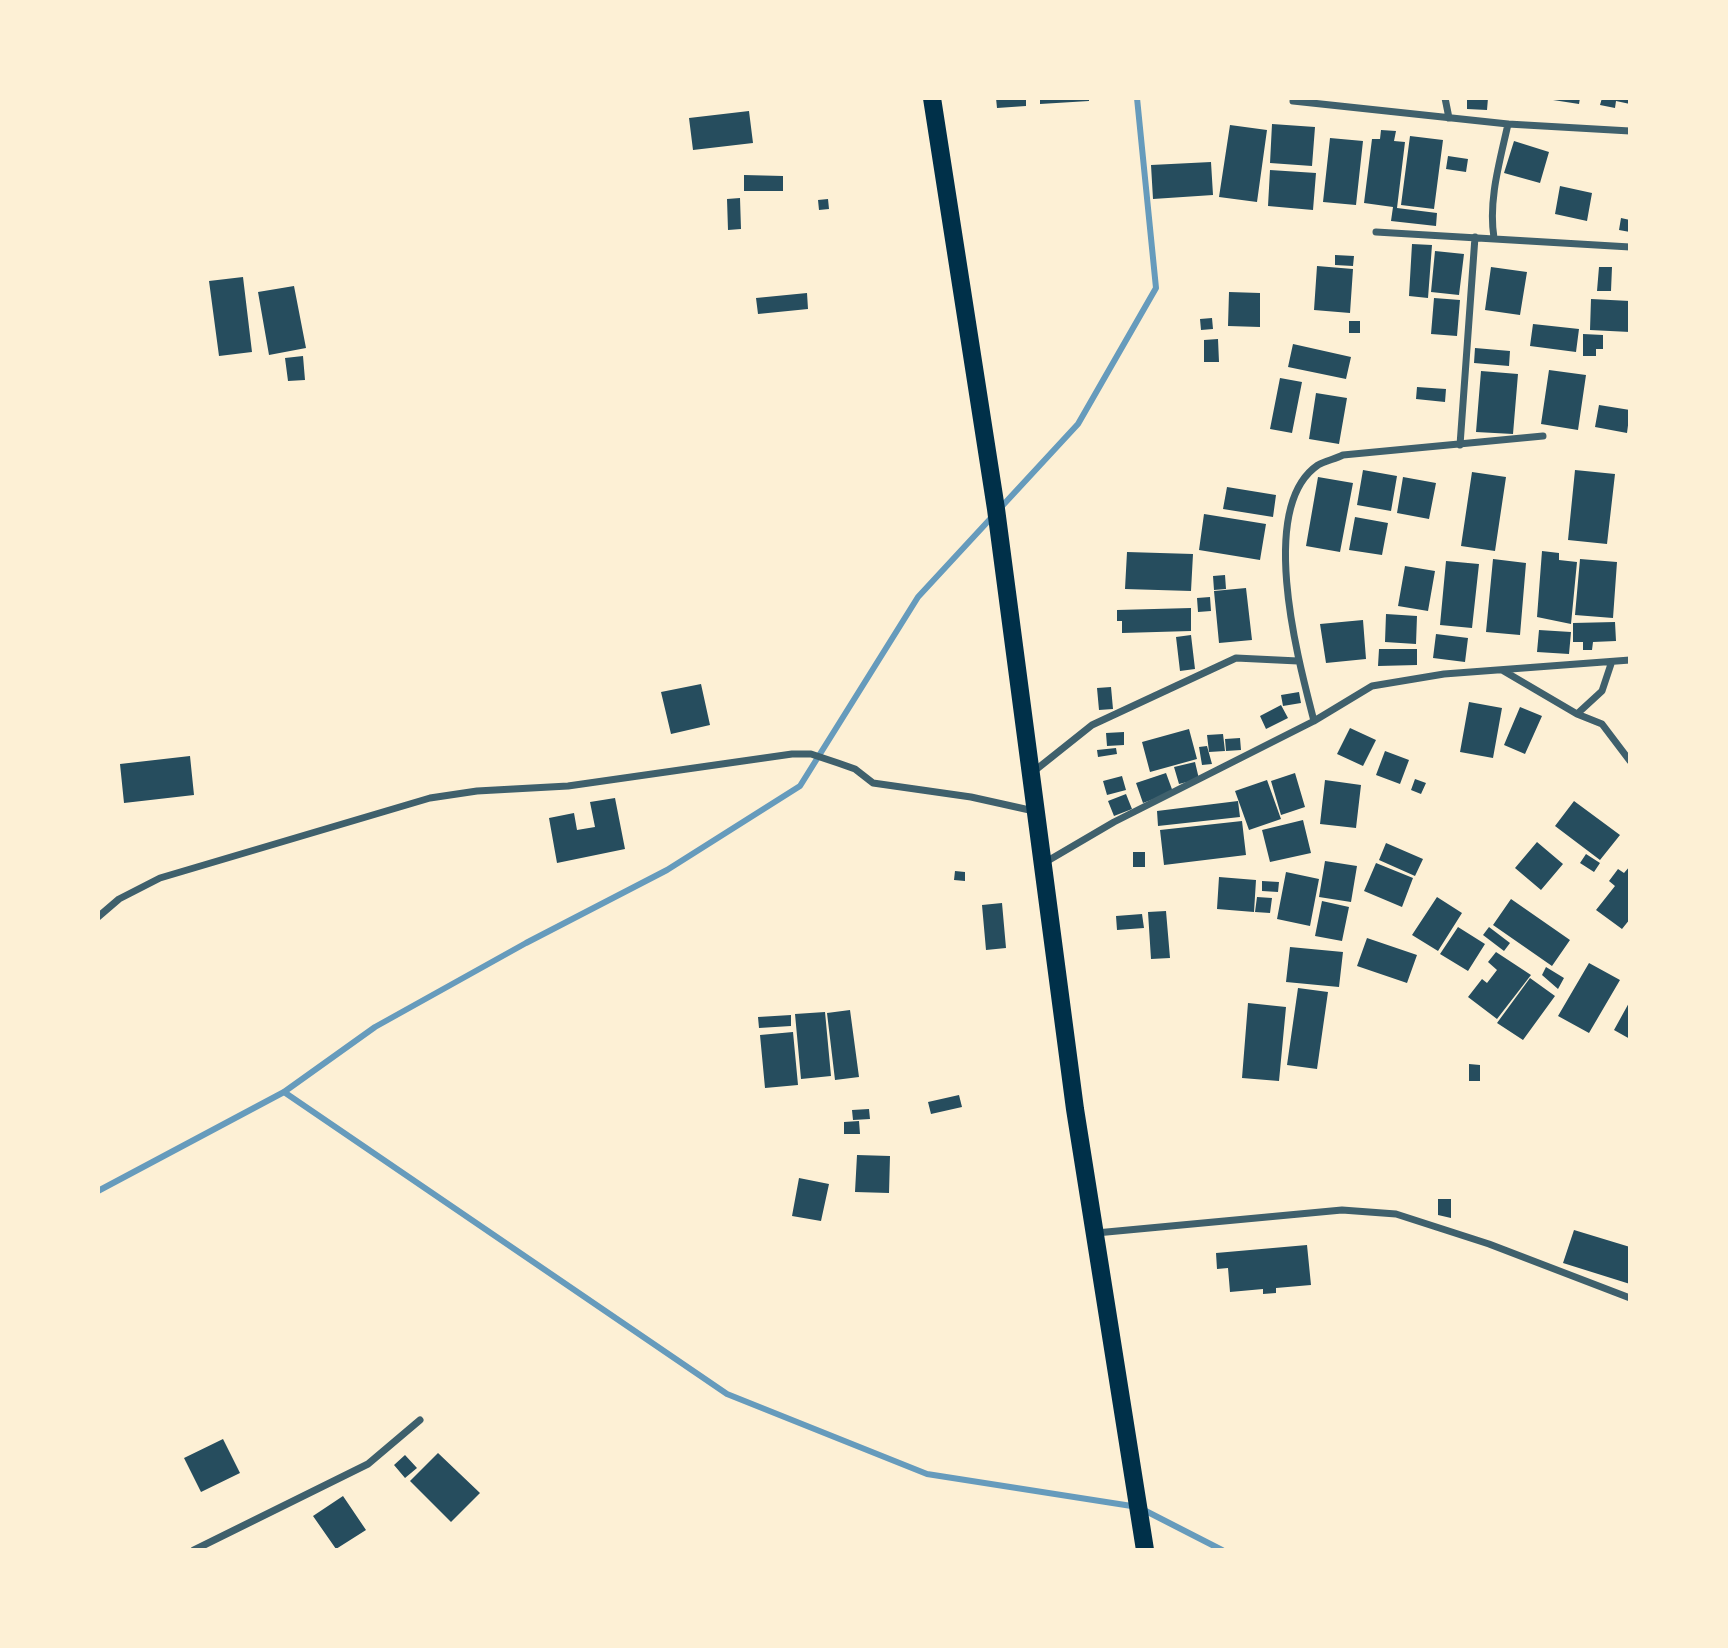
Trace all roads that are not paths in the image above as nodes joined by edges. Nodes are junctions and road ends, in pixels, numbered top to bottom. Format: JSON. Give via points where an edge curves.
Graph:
{"nodes":[{"id":1,"x":932,"y":98,"type":"edge"},
{"id":2,"x":1445,"y":98,"type":"edge"},
{"id":3,"x":1293,"y":101,"type":"dead end"},
{"id":4,"x":1449,"y":118,"type":"junction"},
{"id":5,"x":1508,"y":124,"type":"junction"},
{"id":6,"x":1630,"y":131,"type":"edge"},
{"id":7,"x":1376,"y":232,"type":"dead end"},
{"id":8,"x":1475,"y":237,"type":"junction"},
{"id":9,"x":1494,"y":238,"type":"junction"},
{"id":10,"x":1630,"y":247,"type":"edge"},
{"id":11,"x":1543,"y":436,"type":"dead end"},
{"id":12,"x":1460,"y":445,"type":"junction"},
{"id":13,"x":1630,"y":660,"type":"edge"},
{"id":14,"x":1298,"y":661,"type":"junction"},
{"id":15,"x":1611,"y":664,"type":"junction"},
{"id":16,"x":1502,"y":670,"type":"junction"},
{"id":17,"x":1577,"y":714,"type":"junction"},
{"id":18,"x":1314,"y":721,"type":"junction"},
{"id":19,"x":1630,"y":761,"type":"edge"},
{"id":20,"x":1030,"y":775,"type":"junction"},
{"id":21,"x":1034,"y":811,"type":"junction"},
{"id":22,"x":1041,"y":865,"type":"junction"},
{"id":23,"x":98,"y":917,"type":"edge"},
{"id":24,"x":1096,"y":1233,"type":"junction"},
{"id":25,"x":1630,"y":1298,"type":"edge"},
{"id":26,"x":420,"y":1420,"type":"dead end"},
{"id":27,"x":194,"y":1550,"type":"edge"},
{"id":28,"x":1145,"y":1550,"type":"edge"}],
"edges":[{"from":1,"to":20,"type":"highway","via":[[996,509]]},
{"from":2,"to":4,"type":"street"},
{"from":3,"to":4,"type":"street"},
{"from":4,"to":5,"type":"street"},
{"from":5,"to":6,"type":"street"},
{"from":5,"to":9,"type":"street","via":[[1494,192]]},
{"from":7,"to":8,"type":"street"},
{"from":8,"to":9,"type":"street"},
{"from":8,"to":12,"type":"street"},
{"from":9,"to":10,"type":"street"},
{"from":11,"to":12,"type":"street"},
{"from":12,"to":14,"type":"street","via":[[1343,456],[1317,466],[1299,487],[1286,543],[1287,594]]},
{"from":13,"to":15,"type":"street"},
{"from":14,"to":18,"type":"street"},
{"from":14,"to":20,"type":"street","via":[[1236,658],[1092,724]]},
{"from":15,"to":16,"type":"street"},
{"from":15,"to":17,"type":"street","via":[[1602,691]]},
{"from":16,"to":17,"type":"street"},
{"from":16,"to":18,"type":"street","via":[[1372,686]]},
{"from":17,"to":19,"type":"street","via":[[1602,724]]},
{"from":18,"to":22,"type":"street","via":[[1114,822]]},
{"from":20,"to":21,"type":"highway"},
{"from":21,"to":22,"type":"highway"},
{"from":21,"to":23,"type":"street","via":[[873,783],[855,769],[811,754],[568,786],[477,791],[430,798],[160,878],[119,899]]},
{"from":22,"to":24,"type":"highway"},
{"from":24,"to":25,"type":"street","via":[[1342,1210],[1396,1214]]},
{"from":24,"to":28,"type":"highway"},
{"from":26,"to":27,"type":"street","via":[[368,1464]]}]}
